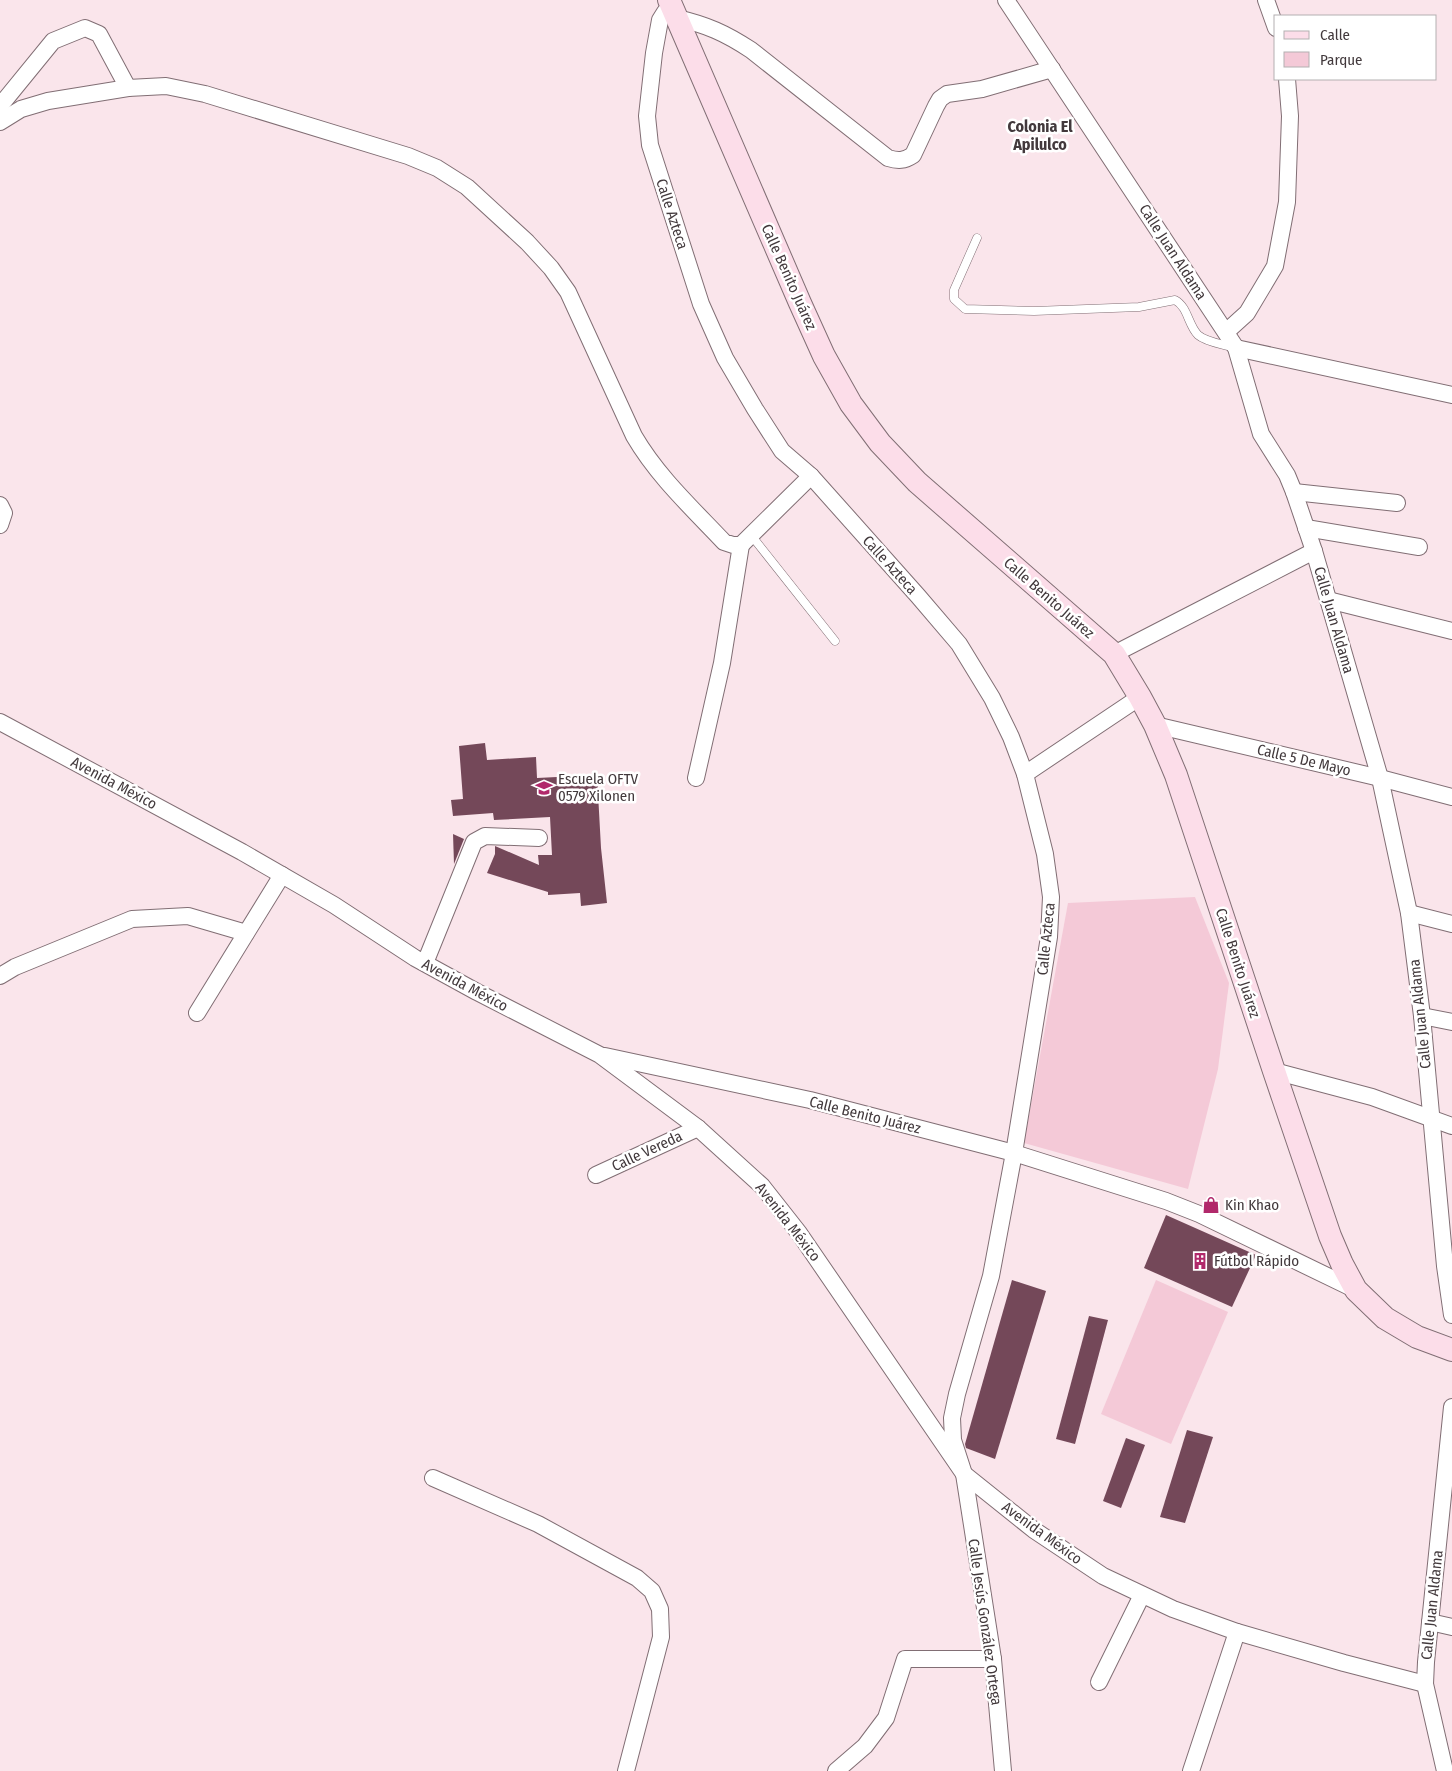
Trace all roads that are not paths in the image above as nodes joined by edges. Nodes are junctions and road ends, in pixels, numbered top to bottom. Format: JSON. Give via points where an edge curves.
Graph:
{"nodes":[{"id":1,"x":1006,"y":0,"type":"edge"},
{"id":2,"x":1266,"y":0,"type":"edge"},
{"id":3,"x":673,"y":8,"type":"edge"},
{"id":4,"x":1274,"y":22,"type":"edge"},
{"id":5,"x":1052,"y":69,"type":"junction"},
{"id":6,"x":1287,"y":80,"type":"edge"},
{"id":7,"x":128,"y":88,"type":"junction"},
{"id":8,"x":0,"y":106,"type":"edge"},
{"id":9,"x":0,"y":122,"type":"edge"},
{"id":10,"x":977,"y":238,"type":"dead end"},
{"id":11,"x":1226,"y":332,"type":"junction"},
{"id":12,"x":1236,"y":348,"type":"junction"},
{"id":13,"x":1452,"y":395,"type":"edge"},
{"id":14,"x":810,"y":476,"type":"junction"},
{"id":15,"x":1294,"y":492,"type":"junction"},
{"id":16,"x":1397,"y":503,"type":"dead end"},
{"id":17,"x":0,"y":505,"type":"edge"},
{"id":18,"x":0,"y":525,"type":"edge"},
{"id":19,"x":1306,"y":528,"type":"junction"},
{"id":20,"x":746,"y":540,"type":"junction"},
{"id":21,"x":1419,"y":547,"type":"dead end"},
{"id":22,"x":1314,"y":551,"type":"junction"},
{"id":23,"x":1328,"y":600,"type":"junction"},
{"id":24,"x":1452,"y":631,"type":"edge"},
{"id":25,"x":835,"y":641,"type":"dead end"},
{"id":26,"x":1114,"y":654,"type":"junction"},
{"id":27,"x":1140,"y":697,"type":"junction"},
{"id":28,"x":0,"y":722,"type":"edge"},
{"id":29,"x":1155,"y":725,"type":"junction"},
{"id":30,"x":1025,"y":774,"type":"junction"},
{"id":31,"x":696,"y":778,"type":"dead end"},
{"id":32,"x":1380,"y":778,"type":"junction"},
{"id":33,"x":1452,"y":797,"type":"edge"},
{"id":34,"x":539,"y":838,"type":"dead end"},
{"id":35,"x":282,"y":875,"type":"junction"},
{"id":36,"x":1409,"y":914,"type":"junction"},
{"id":37,"x":1452,"y":924,"type":"edge"},
{"id":38,"x":246,"y":932,"type":"junction"},
{"id":39,"x":425,"y":963,"type":"junction"},
{"id":40,"x":0,"y":976,"type":"edge"},
{"id":41,"x":197,"y":1013,"type":"dead end"},
{"id":42,"x":1422,"y":1016,"type":"junction"},
{"id":43,"x":1452,"y":1022,"type":"edge"},
{"id":44,"x":600,"y":1055,"type":"junction"},
{"id":45,"x":1274,"y":1071,"type":"junction"},
{"id":46,"x":1430,"y":1119,"type":"junction"},
{"id":47,"x":1452,"y":1126,"type":"edge"},
{"id":48,"x":698,"y":1128,"type":"junction"},
{"id":49,"x":1014,"y":1153,"type":"junction"},
{"id":50,"x":596,"y":1175,"type":"dead end"},
{"id":51,"x":1448,"y":1266,"type":"edge"},
{"id":52,"x":1356,"y":1290,"type":"junction"},
{"id":53,"x":1452,"y":1315,"type":"edge"},
{"id":54,"x":1452,"y":1350,"type":"edge"},
{"id":55,"x":1452,"y":1407,"type":"edge"},
{"id":56,"x":964,"y":1474,"type":"junction"},
{"id":57,"x":433,"y":1478,"type":"dead end"},
{"id":58,"x":1142,"y":1595,"type":"junction"},
{"id":59,"x":1430,"y":1622,"type":"junction"},
{"id":60,"x":1452,"y":1627,"type":"edge"},
{"id":61,"x":1237,"y":1632,"type":"junction"},
{"id":62,"x":993,"y":1658,"type":"junction"},
{"id":63,"x":1100,"y":1682,"type":"dead end"},
{"id":64,"x":1425,"y":1684,"type":"junction"},
{"id":65,"x":626,"y":1771,"type":"edge"},
{"id":66,"x":836,"y":1771,"type":"edge"},
{"id":67,"x":1003,"y":1771,"type":"edge"},
{"id":68,"x":1191,"y":1771,"type":"edge"},
{"id":69,"x":1445,"y":1771,"type":"edge"}],
"edges":[{"from":1,"to":5,"type":"street","name":"Calle Juan Aldama"},
{"from":2,"to":4,"type":"street"},
{"from":3,"to":5,"type":"street","via":[[751,50],[888,158],[897,161],[913,155],[936,106],[947,94],[982,89]]},
{"from":3,"to":14,"type":"street","name":"Calle Azteca","via":[[660,20],[654,53],[647,116],[650,146],[701,304],[726,358],[782,451]]},
{"from":3,"to":26,"type":"main road","name":"Calle Benito Juárez","via":[[800,303],[851,404],[880,444],[917,482]]},
{"from":5,"to":11,"type":"street","name":"Calle Juan Aldama"},
{"from":6,"to":11,"type":"street","via":[[1290,116],[1287,202],[1275,266],[1246,313]]},
{"from":7,"to":8,"type":"street","via":[[99,34],[84,28],[53,40]]},
{"from":7,"to":9,"type":"street","via":[[48,101],[22,109]]},
{"from":7,"to":20,"type":"street","via":[[166,86],[205,94],[408,156],[438,168],[467,187],[527,242],[568,292],[634,436],[661,476],[724,542],[733,545]]},
{"from":10,"to":12,"type":"lane","via":[[954,290],[954,299],[965,309],[1034,311],[1140,307],[1175,300],[1181,303],[1198,335]]},
{"from":11,"to":12,"type":"street","name":"Calle Juan Aldama"},
{"from":12,"to":13,"type":"street"},
{"from":12,"to":15,"type":"street","name":"Calle Juan Aldama","via":[[1261,434]]},
{"from":14,"to":20,"type":"street"},
{"from":14,"to":30,"type":"street","name":"Calle Azteca","via":[[959,644],[992,698]]},
{"from":15,"to":16,"type":"street"},
{"from":15,"to":19,"type":"street","name":"Calle Juan Aldama"},
{"from":17,"to":18,"type":"street","via":[[4,513]]},
{"from":19,"to":21,"type":"street"},
{"from":19,"to":22,"type":"street","name":"Calle Juan Aldama"},
{"from":20,"to":25,"type":"lane"},
{"from":20,"to":31,"type":"street"},
{"from":22,"to":23,"type":"street","name":"Calle Juan Aldama"},
{"from":22,"to":26,"type":"street"},
{"from":23,"to":24,"type":"street"},
{"from":23,"to":32,"type":"street","name":"Calle Juan Aldama"},
{"from":26,"to":27,"type":"main road","name":"Calle Benito Juárez"},
{"from":27,"to":29,"type":"main road","name":"Calle Benito Juárez"},
{"from":27,"to":30,"type":"street"},
{"from":28,"to":35,"type":"street","name":"Avenida México"},
{"from":29,"to":32,"type":"street","name":"Calle 5 De Mayo"},
{"from":29,"to":45,"type":"main road","name":"Calle Benito Juárez","via":[[1176,775]]},
{"from":30,"to":49,"type":"street","name":"Calle Azteca","via":[[1045,854],[1051,897],[1049,937]]},
{"from":32,"to":33,"type":"street","name":"Calle 5 De Mayo"},
{"from":32,"to":36,"type":"street","name":"Calle Juan Aldama"},
{"from":34,"to":39,"type":"street","via":[[485,836],[474,842]]},
{"from":35,"to":38,"type":"street"},
{"from":35,"to":39,"type":"street","name":"Avenida México"},
{"from":36,"to":37,"type":"street"},
{"from":36,"to":42,"type":"street","name":"Calle Juan Aldama"},
{"from":38,"to":40,"type":"street","via":[[188,916],[132,919]]},
{"from":38,"to":41,"type":"street"},
{"from":39,"to":44,"type":"street","name":"Avenida México"},
{"from":42,"to":43,"type":"street"},
{"from":42,"to":46,"type":"street","name":"Calle Juan Aldama"},
{"from":44,"to":48,"type":"street","name":"Avenida México"},
{"from":44,"to":49,"type":"street","name":"Calle Benito Juárez","via":[[810,1100]]},
{"from":45,"to":46,"type":"street","via":[[1372,1097]]},
{"from":45,"to":52,"type":"main road","name":"Calle Benito Juárez","via":[[1330,1236]]},
{"from":46,"to":47,"type":"street"},
{"from":46,"to":51,"type":"street","name":"Calle Juan Aldama"},
{"from":48,"to":50,"type":"street","name":"Calle Vereda"},
{"from":48,"to":56,"type":"street","name":"Avenida México","via":[[762,1186]]},
{"from":49,"to":52,"type":"street","name":"Calle Benito Juárez","via":[[1199,1214]]},
{"from":49,"to":56,"type":"street","name":"Calle Azteca","via":[[991,1276],[952,1418],[953,1440]]},
{"from":51,"to":53,"type":"street","name":"Calle Juan Aldama"},
{"from":52,"to":54,"type":"main road","via":[[1385,1318],[1417,1337]]},
{"from":55,"to":59,"type":"street","name":"Calle Juan Aldama"},
{"from":56,"to":58,"type":"street","name":"Avenida México","via":[[1034,1530],[1103,1576]]},
{"from":56,"to":62,"type":"street","name":"Calle Jesús González Ortega"},
{"from":57,"to":65,"type":"street","via":[[538,1524],[637,1578],[652,1591],[660,1609],[661,1637]]},
{"from":58,"to":61,"type":"street","name":"Avenida México"},
{"from":58,"to":63,"type":"street"},
{"from":59,"to":60,"type":"street"},
{"from":59,"to":64,"type":"street","name":"Calle Juan Aldama"},
{"from":61,"to":64,"type":"street","name":"Avenida México"},
{"from":61,"to":68,"type":"street"},
{"from":62,"to":66,"type":"street","via":[[906,1659],[886,1718],[865,1746]]},
{"from":62,"to":67,"type":"street","name":"Calle Jesús González Ortega"},
{"from":64,"to":69,"type":"street"}]}
